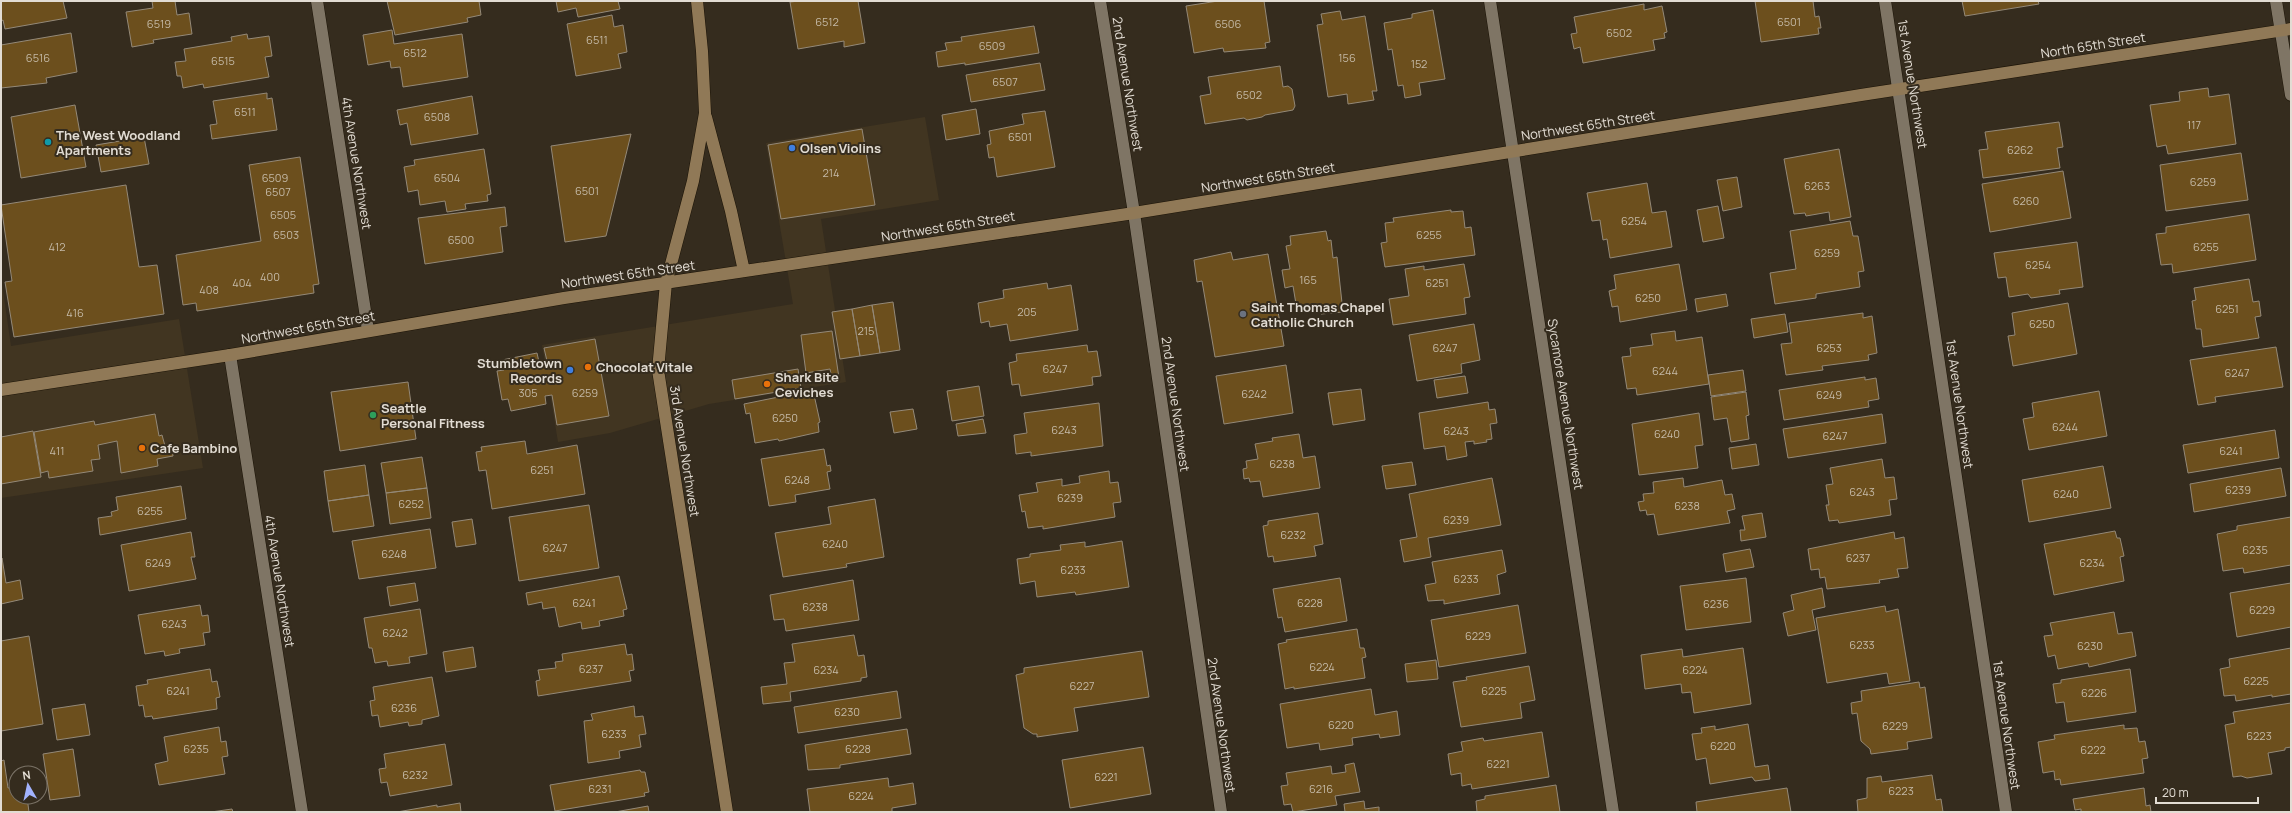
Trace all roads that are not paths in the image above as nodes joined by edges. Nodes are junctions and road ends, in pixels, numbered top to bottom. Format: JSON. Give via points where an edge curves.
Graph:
{"nodes":[{"id":1,"x":317,"y":1,"type":"edge"},
{"id":2,"x":697,"y":1,"type":"edge"},
{"id":3,"x":1100,"y":1,"type":"edge"},
{"id":4,"x":1490,"y":1,"type":"edge"},
{"id":5,"x":1885,"y":1,"type":"edge"},
{"id":6,"x":2276,"y":1,"type":"edge"},
{"id":7,"x":2286,"y":30,"type":"edge"},
{"id":8,"x":1899,"y":89,"type":"junction"},
{"id":9,"x":2291,"y":95,"type":"edge"},
{"id":10,"x":705,"y":113,"type":"junction"},
{"id":11,"x":1513,"y":152,"type":"junction"},
{"id":12,"x":1134,"y":213,"type":"junction"},
{"id":13,"x":744,"y":271,"type":"junction"},
{"id":14,"x":666,"y":283,"type":"junction"},
{"id":15,"x":368,"y":330,"type":"junction"},
{"id":16,"x":230,"y":355,"type":"junction"},
{"id":17,"x":1,"y":390,"type":"edge"},
{"id":18,"x":302,"y":812,"type":"edge"},
{"id":19,"x":727,"y":812,"type":"edge"},
{"id":20,"x":1221,"y":812,"type":"edge"},
{"id":21,"x":1612,"y":812,"type":"edge"},
{"id":22,"x":2006,"y":812,"type":"edge"}],
"edges":[{"from":1,"to":15,"type":"street","name":"4th Avenue Northwest"},
{"from":2,"to":10,"type":"street","name":"3rd Avenue Northwest"},
{"from":3,"to":12,"type":"street","name":"2nd Avenue Northwest"},
{"from":4,"to":11,"type":"street","name":"Sycamore Avenue Northwest"},
{"from":5,"to":8,"type":"street","name":"1st Avenue Northwest"},
{"from":6,"to":7,"type":"street"},
{"from":7,"to":8,"type":"street","name":"North 65th Street"},
{"from":7,"to":9,"type":"street"},
{"from":8,"to":11,"type":"street","name":"Northwest 65th Street"},
{"from":8,"to":22,"type":"street","name":"1st Avenue Northwest"},
{"from":10,"to":13,"type":"street"},
{"from":10,"to":14,"type":"street","name":"3rd Avenue Northwest","via":[[693,181]]},
{"from":11,"to":12,"type":"street","name":"Northwest 65th Street"},
{"from":11,"to":21,"type":"street","name":"Sycamore Avenue Northwest"},
{"from":12,"to":13,"type":"street","name":"Northwest 65th Street"},
{"from":12,"to":20,"type":"street","name":"2nd Avenue Northwest"},
{"from":13,"to":14,"type":"street","name":"Northwest 65th Street"},
{"from":14,"to":15,"type":"street","name":"Northwest 65th Street"},
{"from":14,"to":19,"type":"street","name":"3rd Avenue Northwest","via":[[658,370]]},
{"from":15,"to":16,"type":"street","name":"Northwest 65th Street"},
{"from":16,"to":17,"type":"street","name":"Northwest 65th Street"},
{"from":16,"to":18,"type":"street","name":"4th Avenue Northwest"}]}
